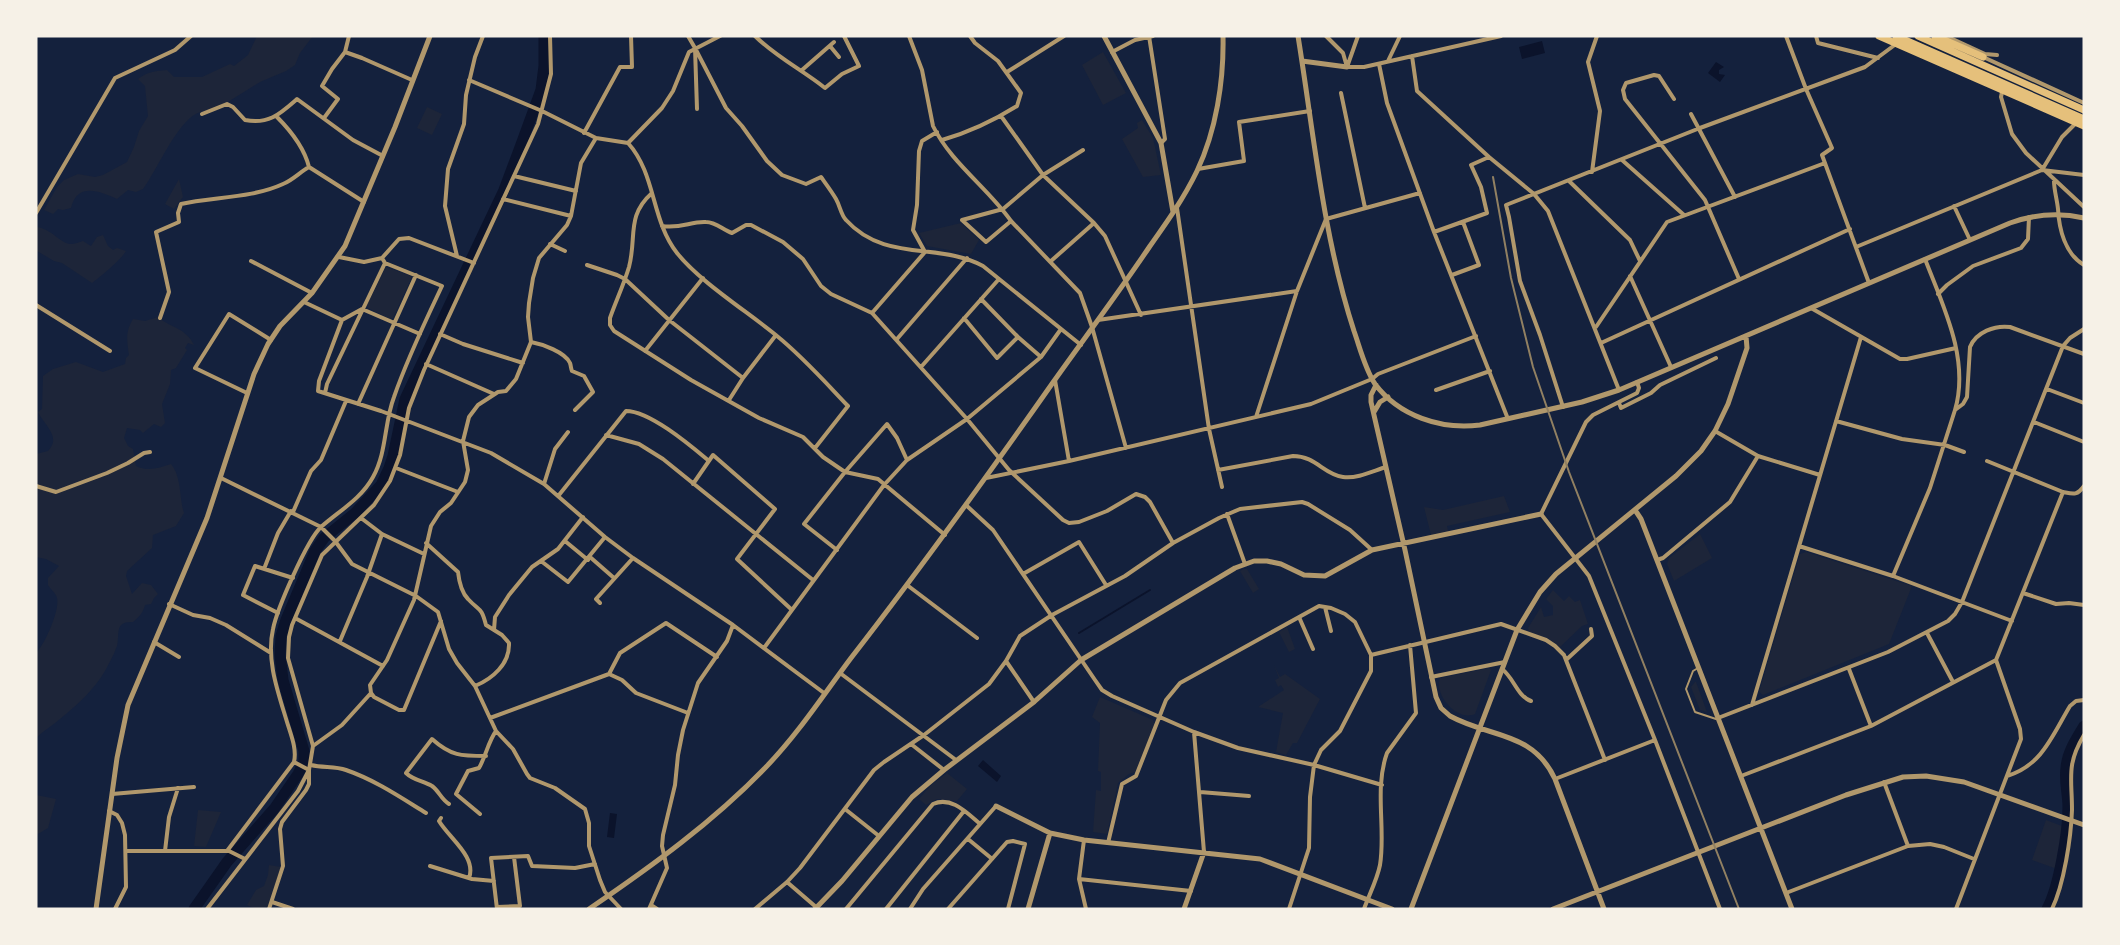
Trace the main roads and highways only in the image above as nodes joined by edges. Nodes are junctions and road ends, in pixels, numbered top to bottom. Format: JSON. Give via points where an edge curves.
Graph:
{"nodes":[{"id":1,"x":1879,"y":36,"type":"edge"},
{"id":2,"x":1918,"y":36,"type":"edge"},
{"id":3,"x":1935,"y":36,"type":"edge"},
{"id":4,"x":1896,"y":40,"type":"edge"},
{"id":5,"x":1984,"y":55,"type":"road end"},
{"id":6,"x":2084,"y":110,"type":"edge"},
{"id":7,"x":2084,"y":117,"type":"edge"},
{"id":8,"x":2080,"y":124,"type":"edge"}],
"edges":[{"from":1,"to":4,"type":"highway"},
{"from":2,"to":6,"type":"highway"},
{"from":3,"to":5,"type":"highway"},
{"from":4,"to":7,"type":"highway"},
{"from":4,"to":8,"type":"highway","via":[[2002,92]]}]}
